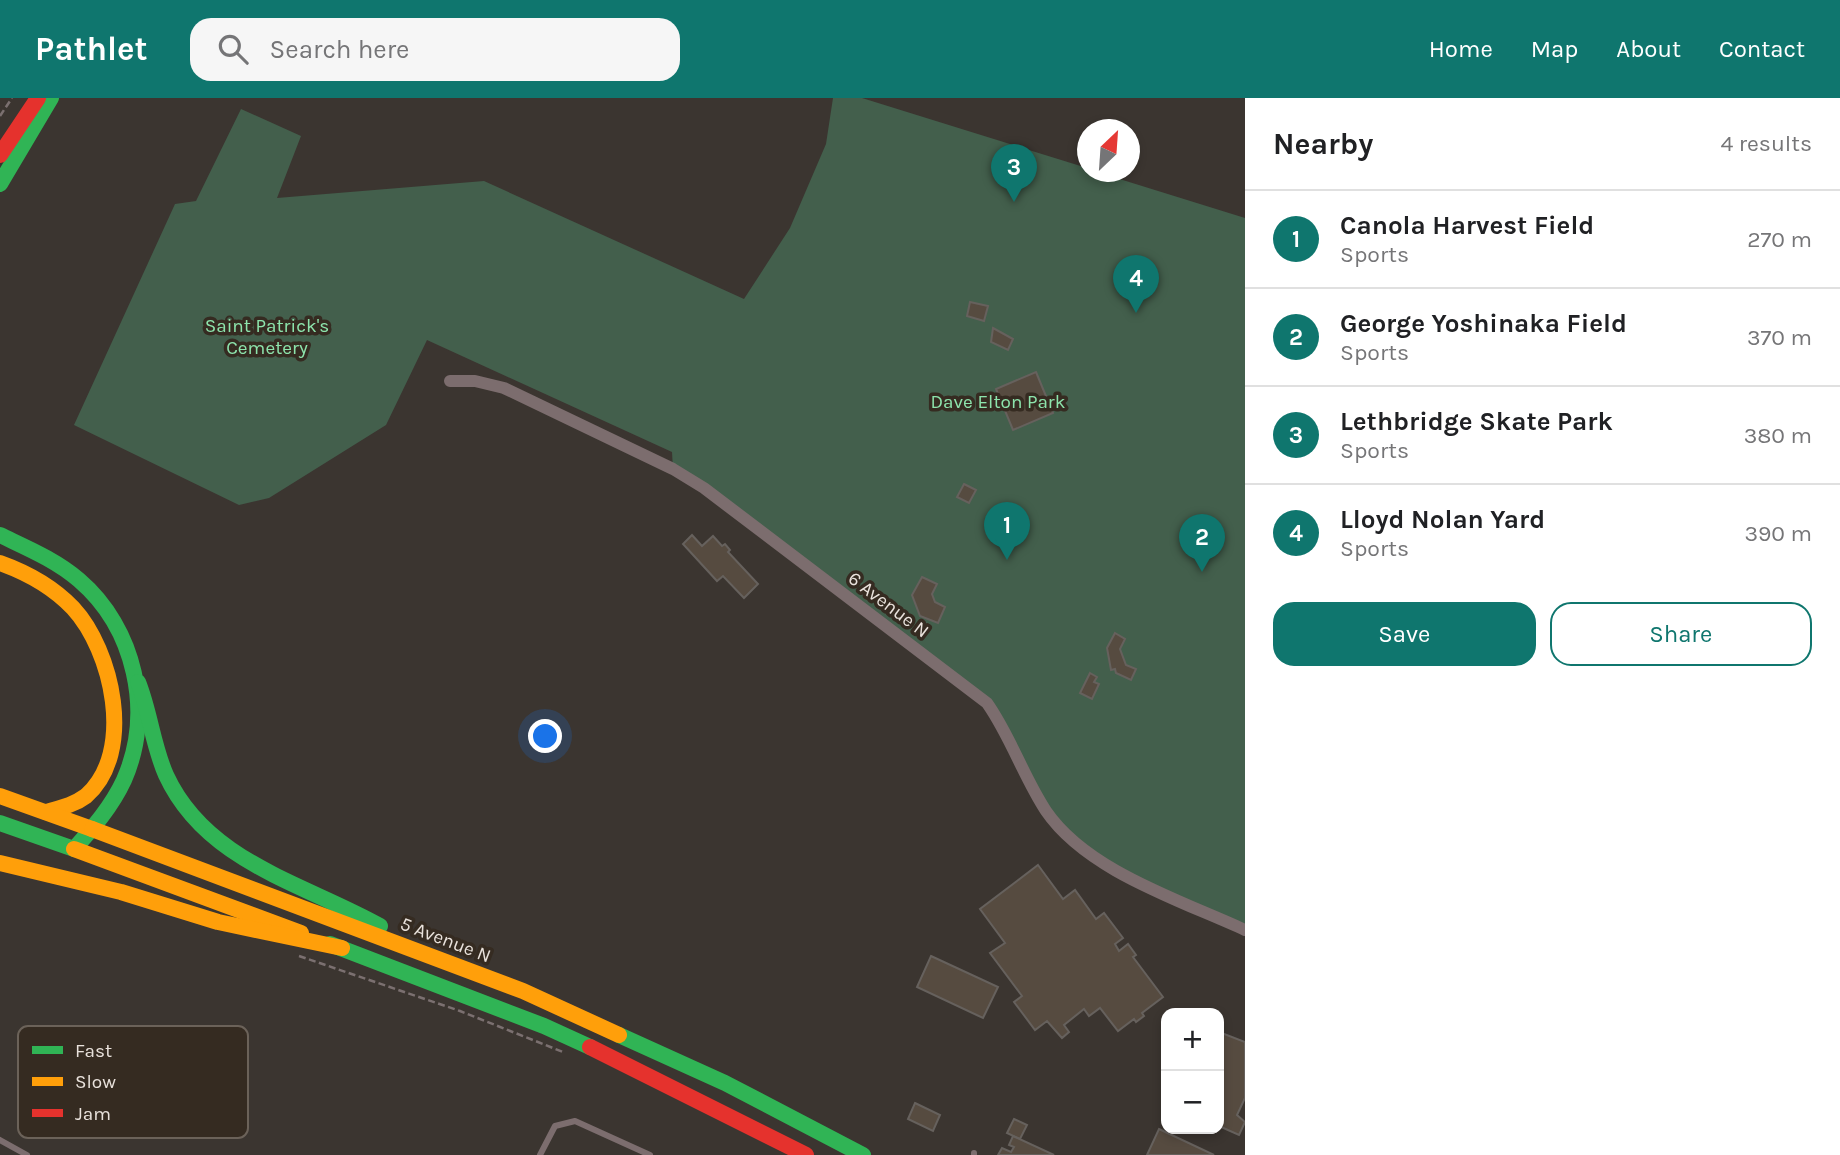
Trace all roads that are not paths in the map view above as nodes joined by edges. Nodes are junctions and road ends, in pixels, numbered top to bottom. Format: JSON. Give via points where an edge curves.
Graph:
{"nodes":[{"id":1,"x":38,"y":98,"type":"edge"},
{"id":2,"x":51,"y":98,"type":"edge"},
{"id":3,"x":0,"y":155,"type":"edge"},
{"id":4,"x":0,"y":184,"type":"edge"},
{"id":5,"x":450,"y":381,"type":"dead end"},
{"id":6,"x":0,"y":534,"type":"edge"},
{"id":7,"x":0,"y":563,"type":"edge"},
{"id":8,"x":135,"y":674,"type":"junction"},
{"id":9,"x":0,"y":796,"type":"edge"},
{"id":10,"x":46,"y":812,"type":"junction"},
{"id":11,"x":0,"y":823,"type":"edge"},
{"id":12,"x":92,"y":829,"type":"junction"},
{"id":13,"x":74,"y":849,"type":"junction"},
{"id":14,"x":0,"y":863,"type":"edge"},
{"id":15,"x":1245,"y":930,"type":"edge"},
{"id":16,"x":342,"y":948,"type":"junction"},
{"id":17,"x":419,"y":951,"type":"junction"},
{"id":18,"x":0,"y":1140,"type":"edge"},
{"id":19,"x":27,"y":1155,"type":"edge"},
{"id":20,"x":540,"y":1155,"type":"edge"},
{"id":21,"x":650,"y":1155,"type":"edge"},
{"id":22,"x":806,"y":1155,"type":"edge"},
{"id":23,"x":863,"y":1155,"type":"edge"}],
"edges":[{"from":1,"to":3,"type":"main road"},
{"from":2,"to":4,"type":"main road"},
{"from":5,"to":15,"type":"street","name":"6 Avenue N","via":[[492,383],[520,394],[642,452],[704,488],[987,703],[1046,810],[1083,852]]},
{"from":6,"to":8,"type":"main road","via":[[58,564],[80,581],[115,624]]},
{"from":7,"to":10,"type":"main road","via":[[52,588],[72,607],[105,657],[111,682],[114,730],[99,780],[71,805]]},
{"from":8,"to":12,"type":"main road","via":[[138,729],[133,753],[121,786]]},
{"from":8,"to":17,"type":"main road","via":[[166,775],[187,815],[204,833],[232,853],[370,920]]},
{"from":9,"to":10,"type":"main road","name":"5 Avenue N"},
{"from":10,"to":12,"type":"main road","name":"5 Avenue N"},
{"from":11,"to":13,"type":"main road"},
{"from":12,"to":13,"type":"main road"},
{"from":12,"to":17,"type":"main road","name":"5 Avenue N"},
{"from":13,"to":16,"type":"main road"},
{"from":14,"to":16,"type":"main road","via":[[121,892],[218,922]]},
{"from":16,"to":22,"type":"main road","via":[[544,1027]]},
{"from":17,"to":23,"type":"main road","name":"5 Avenue N","via":[[622,1035]]},
{"from":18,"to":19,"type":"lane"},
{"from":20,"to":21,"type":"lane","via":[[555,1126],[575,1121]]}]}
